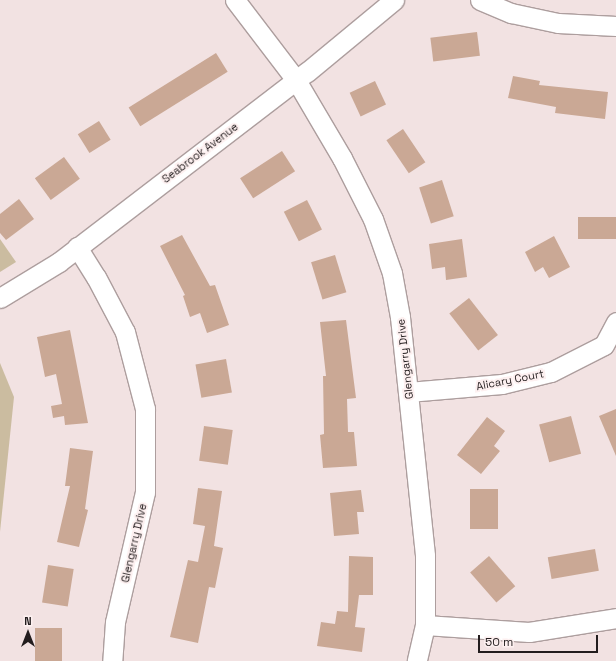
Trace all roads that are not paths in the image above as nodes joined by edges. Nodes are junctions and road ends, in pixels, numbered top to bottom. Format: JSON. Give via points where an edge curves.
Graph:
{"nodes":[{"id":1,"x":235,"y":0,"type":"edge"},
{"id":2,"x":394,"y":0,"type":"edge"},
{"id":3,"x":480,"y":0,"type":"edge"},
{"id":4,"x":616,"y":26,"type":"edge"},
{"id":5,"x":296,"y":80,"type":"junction"},
{"id":6,"x":77,"y":248,"type":"junction"},
{"id":7,"x":0,"y":298,"type":"edge"},
{"id":8,"x":616,"y":322,"type":"edge"},
{"id":9,"x":408,"y":392,"type":"junction"},
{"id":10,"x":616,"y":618,"type":"edge"},
{"id":11,"x":425,"y":625,"type":"junction"},
{"id":12,"x":112,"y":661,"type":"edge"},
{"id":13,"x":417,"y":661,"type":"edge"}],
"edges":[{"from":1,"to":5,"type":"street","name":"Glengarry Drive"},
{"from":2,"to":5,"type":"street","name":"Seabrook Avenue"},
{"from":3,"to":4,"type":"street","via":[[511,12],[558,24]]},
{"from":5,"to":6,"type":"street","name":"Seabrook Avenue"},
{"from":5,"to":9,"type":"street","name":"Glengarry Drive","via":[[342,158],[385,248],[397,294]]},
{"from":6,"to":7,"type":"street","name":"Seabrook Avenue","via":[[35,279]]},
{"from":6,"to":12,"type":"street","name":"Glengarry Drive","via":[[96,277],[125,332],[146,416],[145,492],[115,622]]},
{"from":8,"to":9,"type":"street","name":"Alicary Court","via":[[604,345],[551,372],[502,384]]},
{"from":9,"to":11,"type":"street","name":"Glengarry Drive","via":[[425,556]]},
{"from":10,"to":11,"type":"street","via":[[529,632]]},
{"from":11,"to":13,"type":"street","name":"Glengarry Drive"}]}
